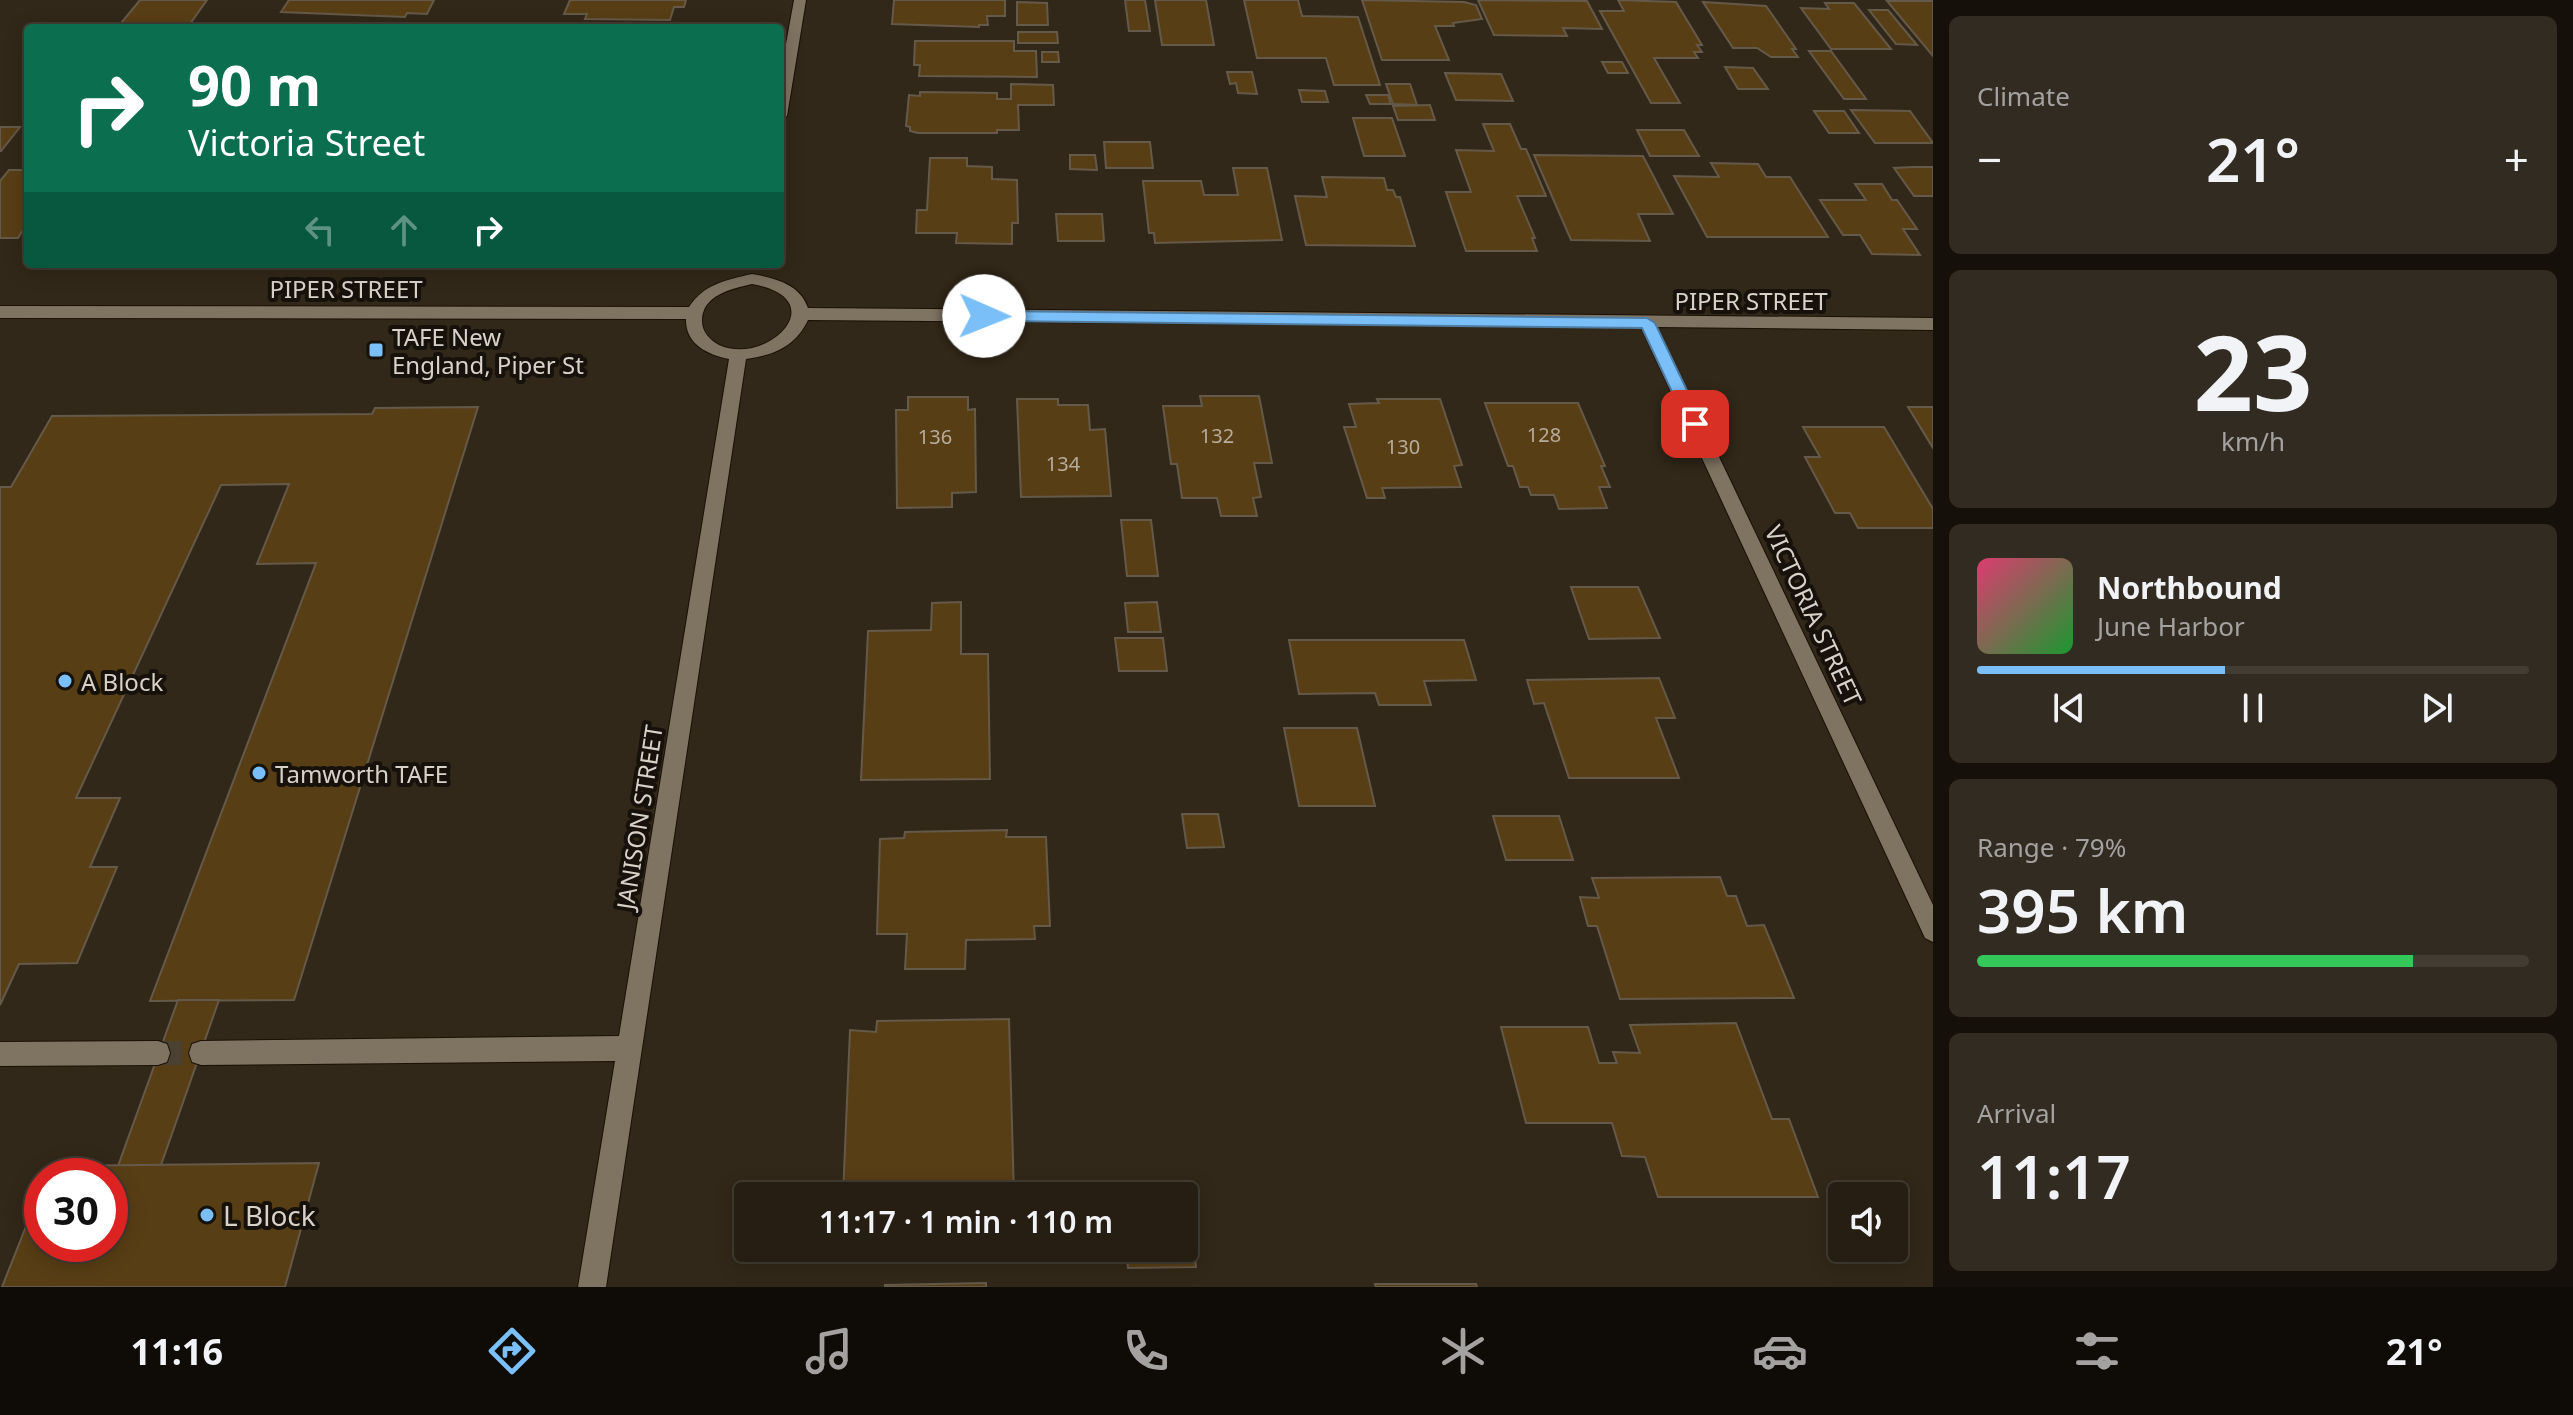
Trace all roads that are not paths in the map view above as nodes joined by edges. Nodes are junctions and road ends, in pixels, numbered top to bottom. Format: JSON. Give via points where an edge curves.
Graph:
{"nodes":[{"id":1,"x":800,"y":0,"type":"edge"},
{"id":2,"x":784,"y":93,"type":"edge"},
{"id":3,"x":754,"y":272,"type":"edge"},
{"id":4,"x":0,"y":312,"type":"edge"},
{"id":5,"x":692,"y":313,"type":"junction"},
{"id":6,"x":801,"y":314,"type":"junction"},
{"id":7,"x":1647,"y":323,"type":"junction"},
{"id":8,"x":1933,"y":324,"type":"edge"},
{"id":9,"x":738,"y":355,"type":"junction"},
{"id":10,"x":1933,"y":930,"type":"edge"},
{"id":11,"x":630,"y":1048,"type":"junction"},
{"id":12,"x":158,"y":1053,"type":"tunnel mouth"},
{"id":13,"x":201,"y":1053,"type":"tunnel mouth"},
{"id":14,"x":0,"y":1054,"type":"edge"},
{"id":15,"x":592,"y":1287,"type":"edge"}],
"edges":[{"from":1,"to":2,"type":"street"},
{"from":3,"to":5,"type":"street","via":[[708,293]]},
{"from":3,"to":6,"type":"street","via":[[793,293]]},
{"from":4,"to":5,"type":"street","name":"PIPER STREET"},
{"from":5,"to":9,"type":"street","via":[[691,325],[706,346]]},
{"from":6,"to":7,"type":"street","name":"PIPER STREET"},
{"from":6,"to":9,"type":"street","via":[[798,326],[781,343]]},
{"from":7,"to":8,"type":"street","name":"PIPER STREET"},
{"from":7,"to":10,"type":"street","name":"VICTORIA STREET"},
{"from":9,"to":11,"type":"street","name":"JANISON STREET"},
{"from":11,"to":13,"type":"street"},
{"from":11,"to":15,"type":"street","name":"JANISON STREET"},
{"from":12,"to":14,"type":"street"}]}
